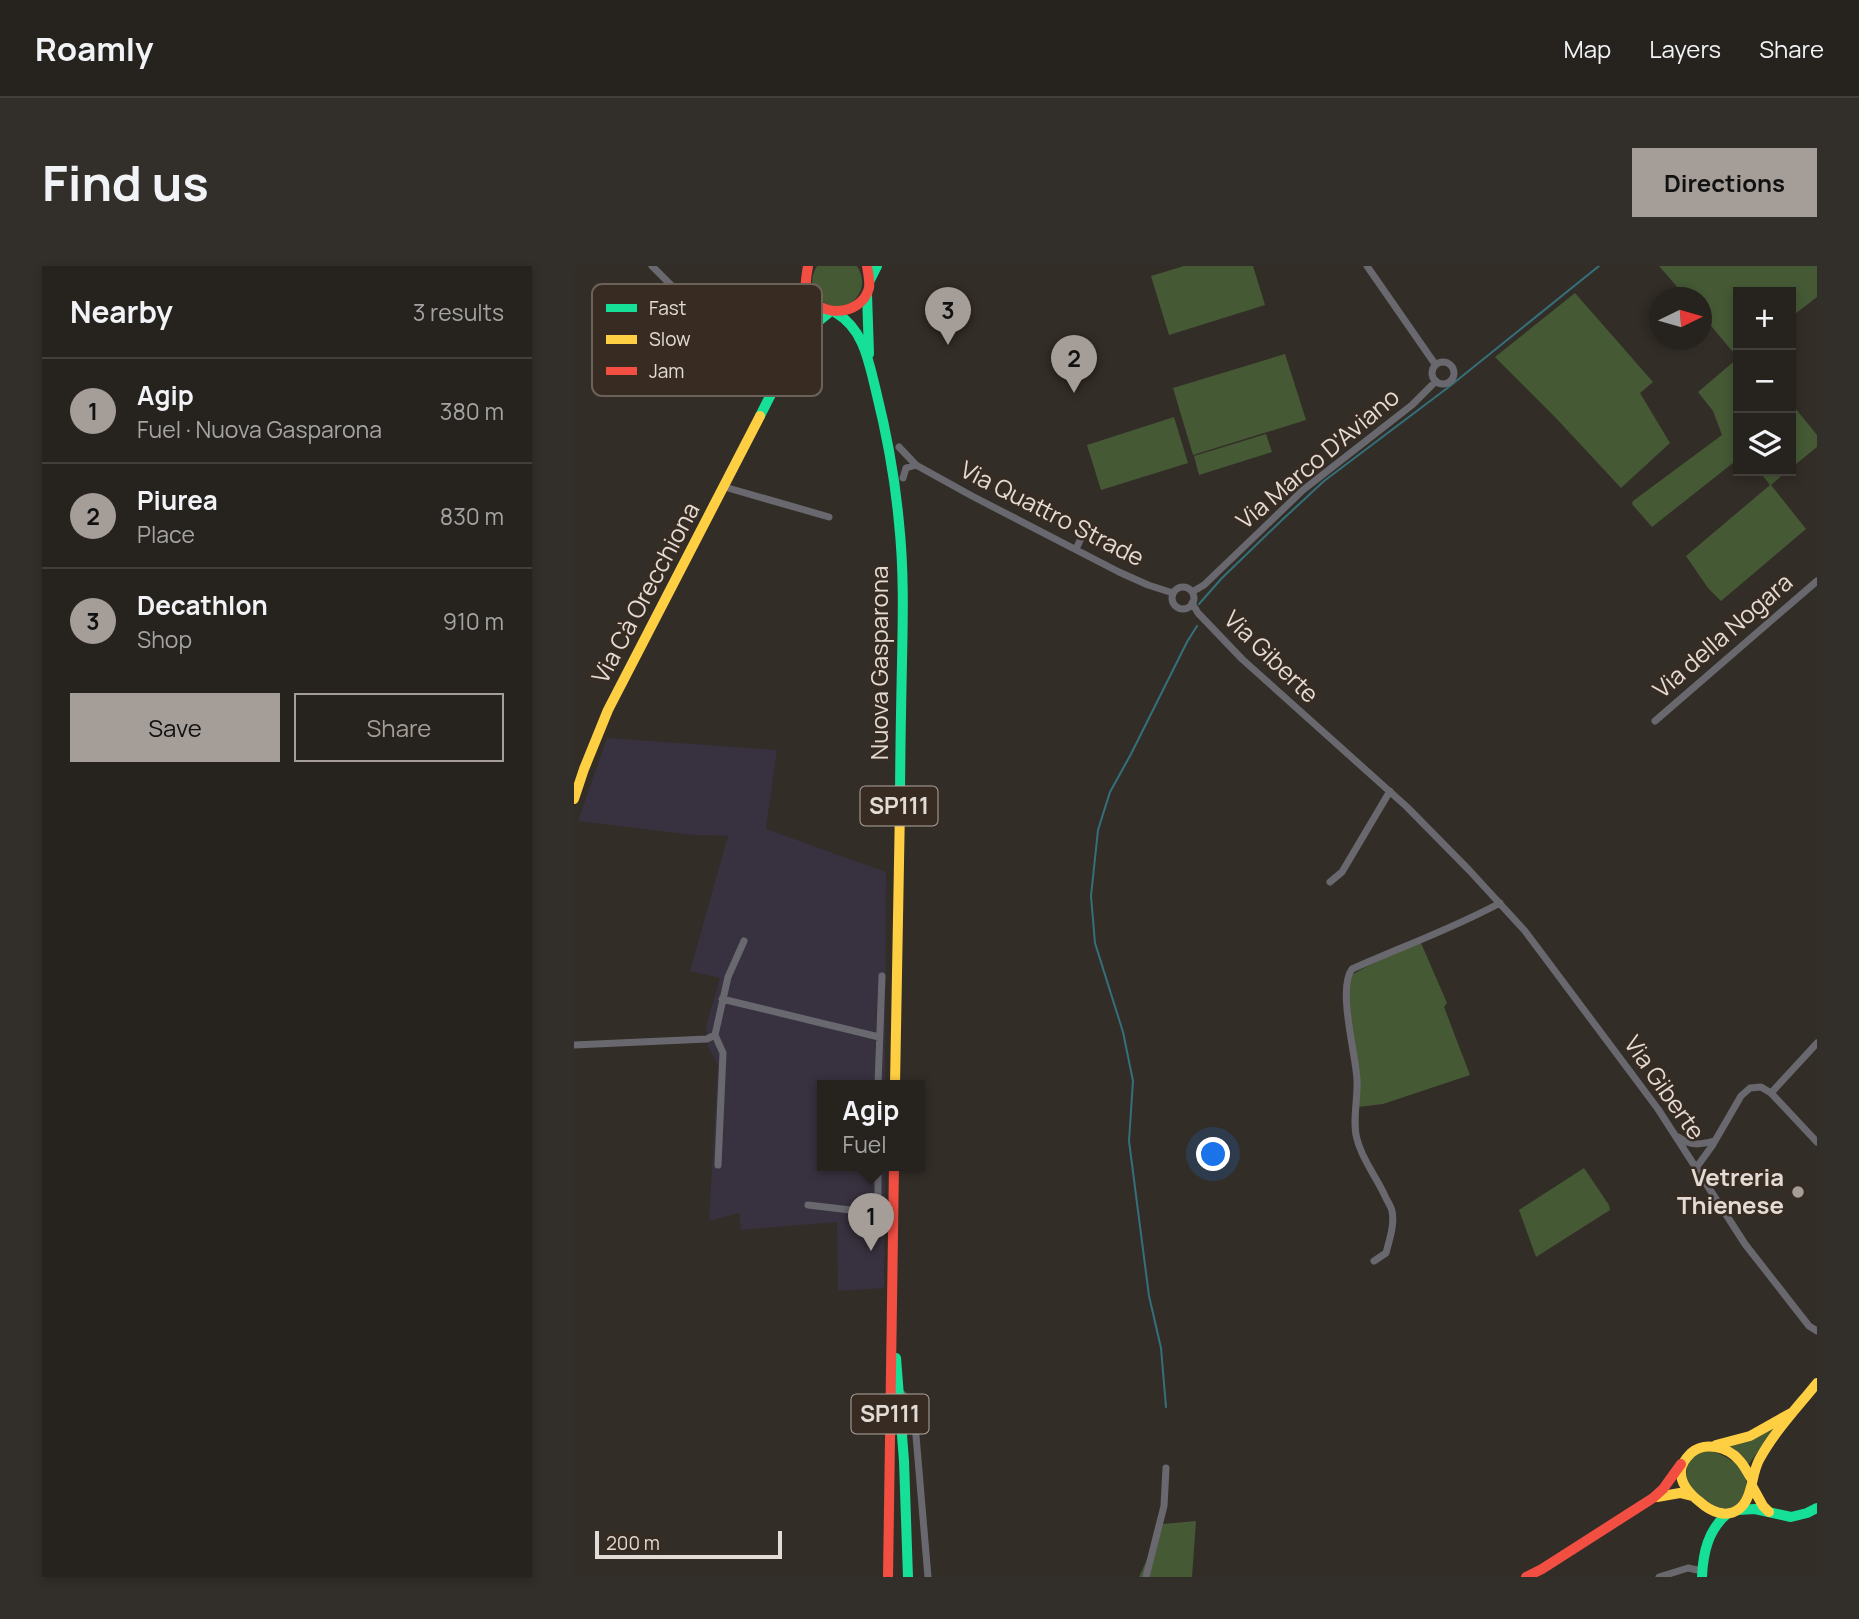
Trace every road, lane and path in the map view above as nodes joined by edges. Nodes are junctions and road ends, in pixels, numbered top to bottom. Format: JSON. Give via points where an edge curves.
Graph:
{"nodes":[{"id":1,"x":652,"y":266,"type":"edge"},
{"id":2,"x":808,"y":266,"type":"edge"},
{"id":3,"x":866,"y":266,"type":"edge"},
{"id":4,"x":877,"y":266,"type":"edge"},
{"id":5,"x":1367,"y":266,"type":"edge"},
{"id":6,"x":870,"y":280,"type":"junction"},
{"id":7,"x":671,"y":284,"type":"edge"},
{"id":8,"x":805,"y":284,"type":"edge"},
{"id":9,"x":867,"y":293,"type":"junction"},
{"id":10,"x":822,"y":309,"type":"edge"},
{"id":11,"x":833,"y":312,"type":"junction"},
{"id":12,"x":822,"y":320,"type":"edge"},
{"id":13,"x":1435,"y":364,"type":"junction"},
{"id":14,"x":871,"y":371,"type":"junction"},
{"id":15,"x":1436,"y":381,"type":"junction"},
{"id":16,"x":770,"y":396,"type":"edge"},
{"id":17,"x":899,"y":447,"type":"dead end"},
{"id":18,"x":916,"y":465,"type":"junction"},
{"id":19,"x":903,"y":478,"type":"dead end"},
{"id":20,"x":725,"y":486,"type":"junction"},
{"id":21,"x":829,"y":517,"type":"dead end"},
{"id":22,"x":1084,"y":533,"type":"dead end"},
{"id":23,"x":1076,"y":549,"type":"junction"},
{"id":24,"x":1817,"y":581,"type":"edge"},
{"id":25,"x":1192,"y":592,"type":"junction"},
{"id":26,"x":1173,"y":593,"type":"junction"},
{"id":27,"x":1192,"y":603,"type":"junction"},
{"id":28,"x":1655,"y":721,"type":"dead end"},
{"id":29,"x":1390,"y":790,"type":"junction"},
{"id":30,"x":574,"y":799,"type":"edge"},
{"id":31,"x":1330,"y":882,"type":"dead end"},
{"id":32,"x":1500,"y":903,"type":"junction"},
{"id":33,"x":744,"y":941,"type":"dead end"},
{"id":34,"x":882,"y":976,"type":"dead end"},
{"id":35,"x":722,"y":999,"type":"junction"},
{"id":36,"x":715,"y":1035,"type":"junction"},
{"id":37,"x":879,"y":1037,"type":"junction"},
{"id":38,"x":1817,"y":1043,"type":"edge"},
{"id":39,"x":574,"y":1045,"type":"edge"},
{"id":40,"x":878,"y":1060,"type":"junction"},
{"id":41,"x":895,"y":1061,"type":"junction"},
{"id":42,"x":878,"y":1080,"type":"edge"},
{"id":43,"x":895,"y":1080,"type":"edge"},
{"id":44,"x":1772,"y":1093,"type":"junction"},
{"id":45,"x":1677,"y":1136,"type":"junction"},
{"id":46,"x":1714,"y":1141,"type":"junction"},
{"id":47,"x":1817,"y":1142,"type":"edge"},
{"id":48,"x":1700,"y":1144,"type":"junction"},
{"id":49,"x":1705,"y":1155,"type":"junction"},
{"id":50,"x":1689,"y":1158,"type":"junction"},
{"id":51,"x":718,"y":1165,"type":"dead end"},
{"id":52,"x":1696,"y":1168,"type":"junction"},
{"id":53,"x":878,"y":1171,"type":"edge"},
{"id":54,"x":894,"y":1171,"type":"edge"},
{"id":55,"x":808,"y":1205,"type":"dead end"},
{"id":56,"x":1374,"y":1261,"type":"dead end"},
{"id":57,"x":892,"y":1293,"type":"junction"},
{"id":58,"x":1817,"y":1331,"type":"edge"},
{"id":59,"x":1817,"y":1383,"type":"edge"},
{"id":60,"x":899,"y":1391,"type":"junction"},
{"id":61,"x":1797,"y":1409,"type":"junction"},
{"id":62,"x":1716,"y":1445,"type":"junction"},
{"id":63,"x":1683,"y":1461,"type":"junction"},
{"id":64,"x":1166,"y":1468,"type":"dead end"},
{"id":65,"x":1751,"y":1482,"type":"junction"},
{"id":66,"x":1692,"y":1496,"type":"junction"},
{"id":67,"x":1653,"y":1498,"type":"junction"},
{"id":68,"x":1701,"y":1503,"type":"junction"},
{"id":69,"x":1817,"y":1508,"type":"edge"},
{"id":70,"x":1733,"y":1512,"type":"junction"},
{"id":71,"x":1769,"y":1512,"type":"junction"},
{"id":72,"x":889,"y":1535,"type":"junction"},
{"id":73,"x":1710,"y":1535,"type":"junction"},
{"id":74,"x":1702,"y":1574,"type":"edge"},
{"id":75,"x":883,"y":1577,"type":"edge"},
{"id":76,"x":888,"y":1577,"type":"edge"},
{"id":77,"x":908,"y":1577,"type":"edge"},
{"id":78,"x":928,"y":1577,"type":"edge"},
{"id":79,"x":1146,"y":1577,"type":"edge"},
{"id":80,"x":1526,"y":1577,"type":"edge"},
{"id":81,"x":1658,"y":1577,"type":"edge"}],
"edges":[{"from":1,"to":7,"type":"street"},
{"from":2,"to":8,"type":"main road"},
{"from":3,"to":6,"type":"main road","name":"Nuova Gasparona","number":"SP111"},
{"from":4,"to":6,"type":"main road"},
{"from":5,"to":13,"type":"street"},
{"from":6,"to":9,"type":"main road","name":"Nuova Gasparona","number":"SP111"},
{"from":9,"to":11,"type":"main road","via":[[854,308]]},
{"from":9,"to":14,"type":"main road","name":"Nuova Gasparona","number":"SP111"},
{"from":10,"to":11,"type":"main road","name":"Nuova Gasparona","number":"SP111"},
{"from":11,"to":12,"type":"main road","name":"Via Cà Orecchiona"},
{"from":11,"to":14,"type":"main road","name":"Nuova Gasparona","number":"SP111","via":[[857,333]]},
{"from":13,"to":15,"type":"street","via":[[1432,373]]},
{"from":13,"to":15,"type":"street","via":[[1449,363],[1454,373],[1448,382]]},
{"from":14,"to":41,"type":"main road","name":"Nuova Gasparona","number":"SP111","via":[[896,487],[903,577]]},
{"from":15,"to":25,"type":"street","name":"Via Marco D'Aviano","via":[[1303,490]]},
{"from":16,"to":20,"type":"main road","name":"Via Cà Orecchiona"},
{"from":17,"to":18,"type":"street","name":"Via Quattro Strade"},
{"from":18,"to":19,"type":"street","via":[[906,468]]},
{"from":18,"to":23,"type":"street","name":"Via Quattro Strade"},
{"from":20,"to":21,"type":"street","name":"Via Cà Orecchiona"},
{"from":20,"to":30,"type":"main road","name":"Via Cà Orecchiona","via":[[622,681]]},
{"from":22,"to":23,"type":"street"},
{"from":23,"to":26,"type":"street","name":"Via Quattro Strade"},
{"from":24,"to":28,"type":"street","name":"Via della Nogara"},
{"from":25,"to":26,"type":"street","via":[[1184,587]]},
{"from":25,"to":27,"type":"street"},
{"from":26,"to":27,"type":"street","via":[[1176,606]]},
{"from":27,"to":29,"type":"street","name":"Via Giberte","via":[[1241,659]]},
{"from":29,"to":31,"type":"street","via":[[1342,872]]},
{"from":29,"to":32,"type":"street","name":"Via Giberte"},
{"from":32,"to":45,"type":"street","name":"Via Giberte"},
{"from":32,"to":56,"type":"street","via":[[1352,969],[1347,976],[1357,1079],[1355,1135],[1392,1212],[1386,1253]]},
{"from":33,"to":35,"type":"street"},
{"from":34,"to":37,"type":"street"},
{"from":35,"to":36,"type":"street"},
{"from":35,"to":37,"type":"street"},
{"from":36,"to":39,"type":"street"},
{"from":36,"to":51,"type":"street","via":[[723,1053]]},
{"from":37,"to":40,"type":"street"},
{"from":38,"to":44,"type":"street"},
{"from":40,"to":41,"type":"street"},
{"from":40,"to":42,"type":"street"},
{"from":41,"to":43,"type":"main road","name":"Nuova Gasparona","number":"SP111"},
{"from":44,"to":46,"type":"street","via":[[1750,1088]]},
{"from":44,"to":47,"type":"street"},
{"from":45,"to":48,"type":"street","via":[[1686,1143]]},
{"from":45,"to":50,"type":"street","name":"Via Giberte"},
{"from":46,"to":48,"type":"street"},
{"from":46,"to":49,"type":"street"},
{"from":48,"to":50,"type":"street"},
{"from":49,"to":50,"type":"street"},
{"from":49,"to":52,"type":"street"},
{"from":50,"to":52,"type":"street","name":"Via Giberte"},
{"from":52,"to":58,"type":"street","name":"Via Giberte","via":[[1745,1244]]},
{"from":53,"to":55,"type":"street","via":[[878,1207],[874,1210]]},
{"from":54,"to":57,"type":"main road","number":"SP111"},
{"from":57,"to":60,"type":"main road"},
{"from":57,"to":72,"type":"main road","number":"SP111"},
{"from":59,"to":61,"type":"main road"},
{"from":60,"to":77,"type":"main road"},
{"from":60,"to":78,"type":"street","via":[[914,1412]]},
{"from":61,"to":62,"type":"main road","via":[[1750,1436]]},
{"from":61,"to":65,"type":"main road","via":[[1757,1464]]},
{"from":62,"to":63,"type":"main road","via":[[1693,1450]]},
{"from":62,"to":65,"type":"main road","via":[[1744,1465]]},
{"from":63,"to":66,"type":"main road","via":[[1681,1477]]},
{"from":63,"to":67,"type":"main road"},
{"from":64,"to":79,"type":"street","via":[[1164,1506]]},
{"from":65,"to":70,"type":"main road","via":[[1748,1497]]},
{"from":65,"to":71,"type":"main road"},
{"from":66,"to":67,"type":"main road","via":[[1680,1493]]},
{"from":66,"to":68,"type":"main road"},
{"from":67,"to":80,"type":"main road"},
{"from":68,"to":70,"type":"main road","via":[[1712,1511]]},
{"from":68,"to":73,"type":"main road","via":[[1709,1518]]},
{"from":69,"to":71,"type":"main road","via":[[1795,1517]]},
{"from":70,"to":71,"type":"main road"},
{"from":70,"to":73,"type":"main road","via":[[1714,1526]]},
{"from":72,"to":75,"type":"main road"},
{"from":72,"to":76,"type":"main road","number":"SP111"},
{"from":73,"to":74,"type":"main road"},
{"from":74,"to":81,"type":"street","via":[[1688,1568]]}]}
